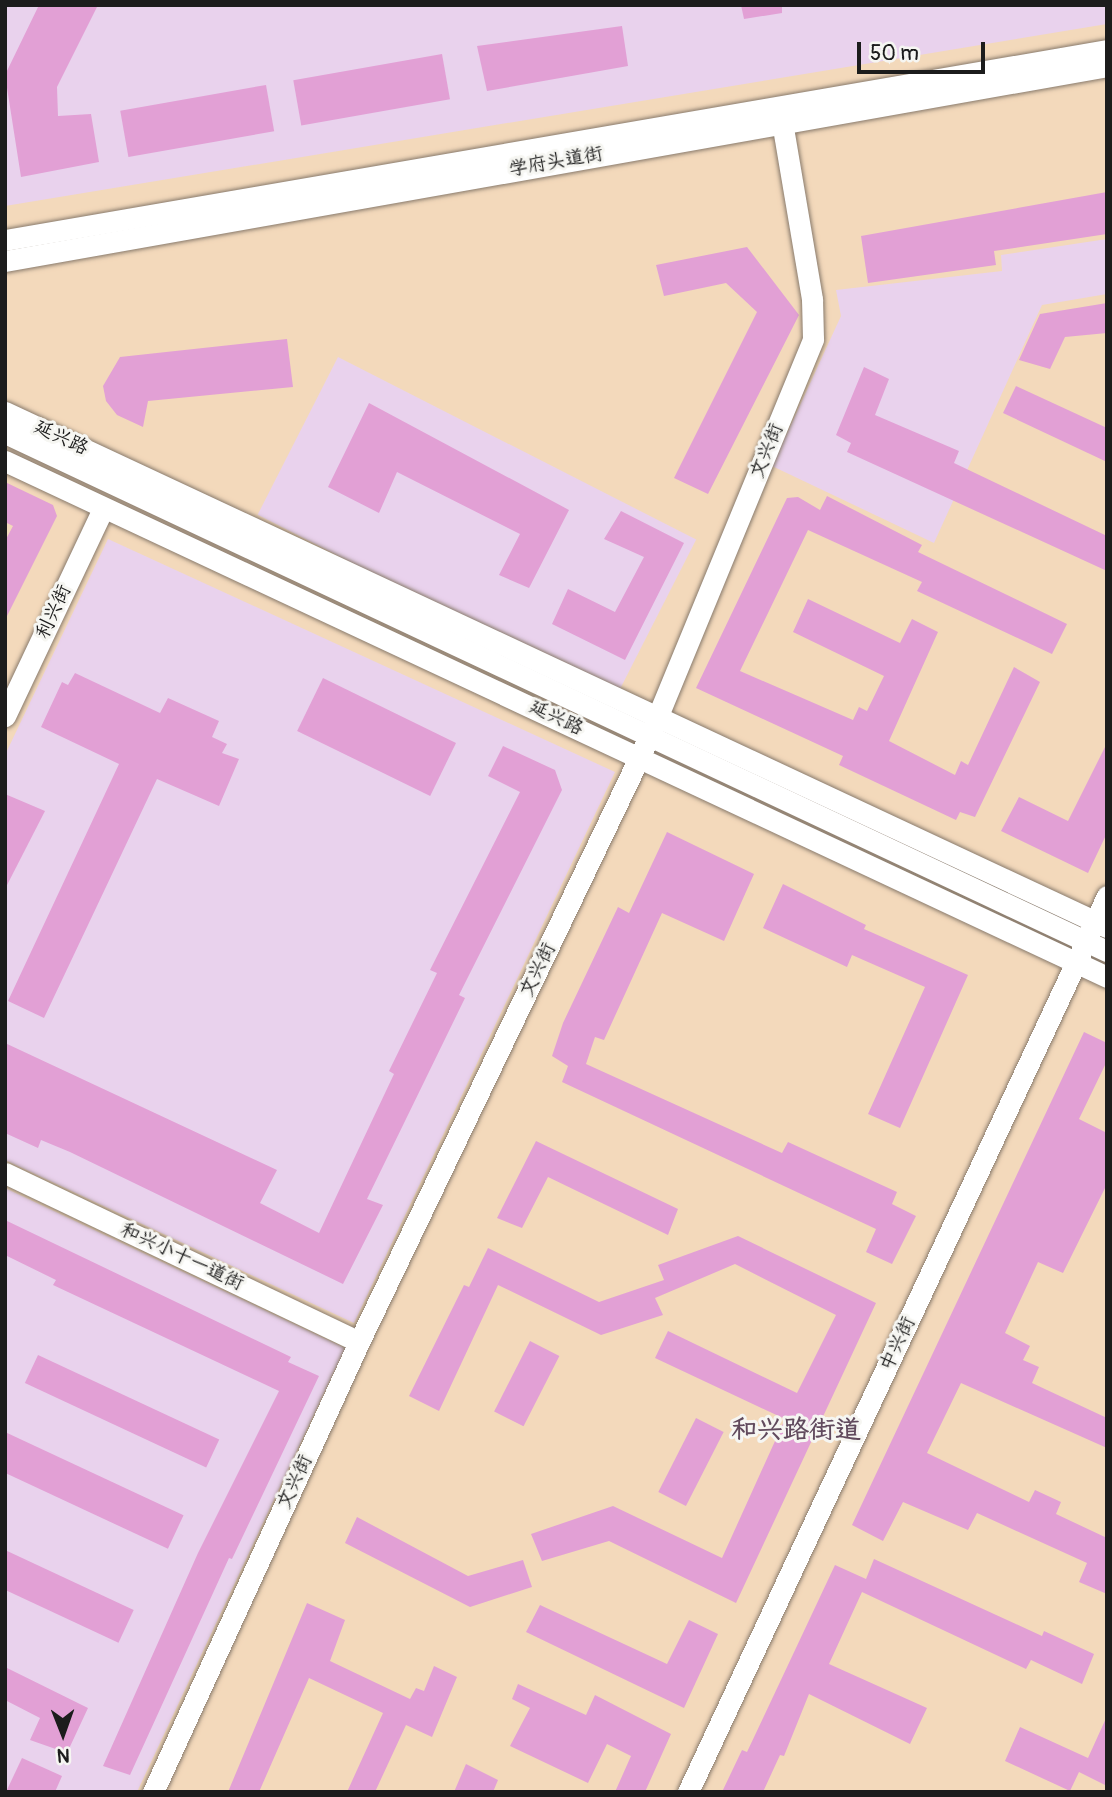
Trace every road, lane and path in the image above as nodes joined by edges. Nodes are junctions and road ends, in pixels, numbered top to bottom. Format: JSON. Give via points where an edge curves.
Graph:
{"nodes":[{"id":1,"x":1107,"y":50,"type":"edge"},
{"id":2,"x":1107,"y":66,"type":"edge"},
{"id":3,"x":782,"y":122,"type":"junction"},
{"id":4,"x":5,"y":240,"type":"edge"},
{"id":5,"x":5,"y":261,"type":"edge"},
{"id":6,"x":5,"y":412,"type":"edge"},
{"id":7,"x":5,"y":433,"type":"edge"},
{"id":8,"x":5,"y":461,"type":"edge"},
{"id":9,"x":103,"y":509,"type":"junction"},
{"id":10,"x":660,"y":715,"type":"junction"},
{"id":11,"x":5,"y":716,"type":"edge"},
{"id":12,"x":650,"y":735,"type":"junction"},
{"id":13,"x":640,"y":757,"type":"junction"},
{"id":14,"x":1107,"y":896,"type":"edge"},
{"id":15,"x":1101,"y":924,"type":"edge"},
{"id":16,"x":1087,"y":941,"type":"junction"},
{"id":17,"x":1107,"y":951,"type":"edge"},
{"id":18,"x":1076,"y":963,"type":"junction"},
{"id":19,"x":1107,"y":977,"type":"edge"},
{"id":20,"x":5,"y":1173,"type":"edge"},
{"id":21,"x":359,"y":1342,"type":"junction"},
{"id":22,"x":153,"y":1792,"type":"edge"},
{"id":23,"x":688,"y":1792,"type":"edge"}],
"edges":[{"from":1,"to":4,"type":"main road","name":"学府头道街"},
{"from":2,"to":3,"type":"main road","name":"学府头道街"},
{"from":3,"to":5,"type":"main road","name":"学府头道街"},
{"from":3,"to":10,"type":"main road","name":"文兴街","via":[[812,299],[813,338]]},
{"from":6,"to":10,"type":"main road","name":"延兴路"},
{"from":7,"to":12,"type":"main road"},
{"from":8,"to":9,"type":"main road","name":"延兴路"},
{"from":9,"to":11,"type":"main road","name":"利兴街"},
{"from":9,"to":13,"type":"main road","name":"延兴路"},
{"from":10,"to":12,"type":"main road","name":"文兴街"},
{"from":10,"to":15,"type":"main road","name":"延兴路"},
{"from":12,"to":13,"type":"main road","name":"文兴街"},
{"from":12,"to":16,"type":"main road"},
{"from":13,"to":18,"type":"main road","name":"延兴路"},
{"from":13,"to":21,"type":"main road","name":"文兴街"},
{"from":14,"to":15,"type":"main road","name":"中兴街"},
{"from":15,"to":16,"type":"main road","name":"中兴街"},
{"from":16,"to":17,"type":"main road"},
{"from":16,"to":18,"type":"main road","name":"中兴街"},
{"from":18,"to":19,"type":"main road","name":"延兴路"},
{"from":18,"to":23,"type":"main road","name":"中兴街"},
{"from":20,"to":21,"type":"main road","name":"和兴小十一道街"},
{"from":21,"to":22,"type":"main road","name":"文兴街"}]}
